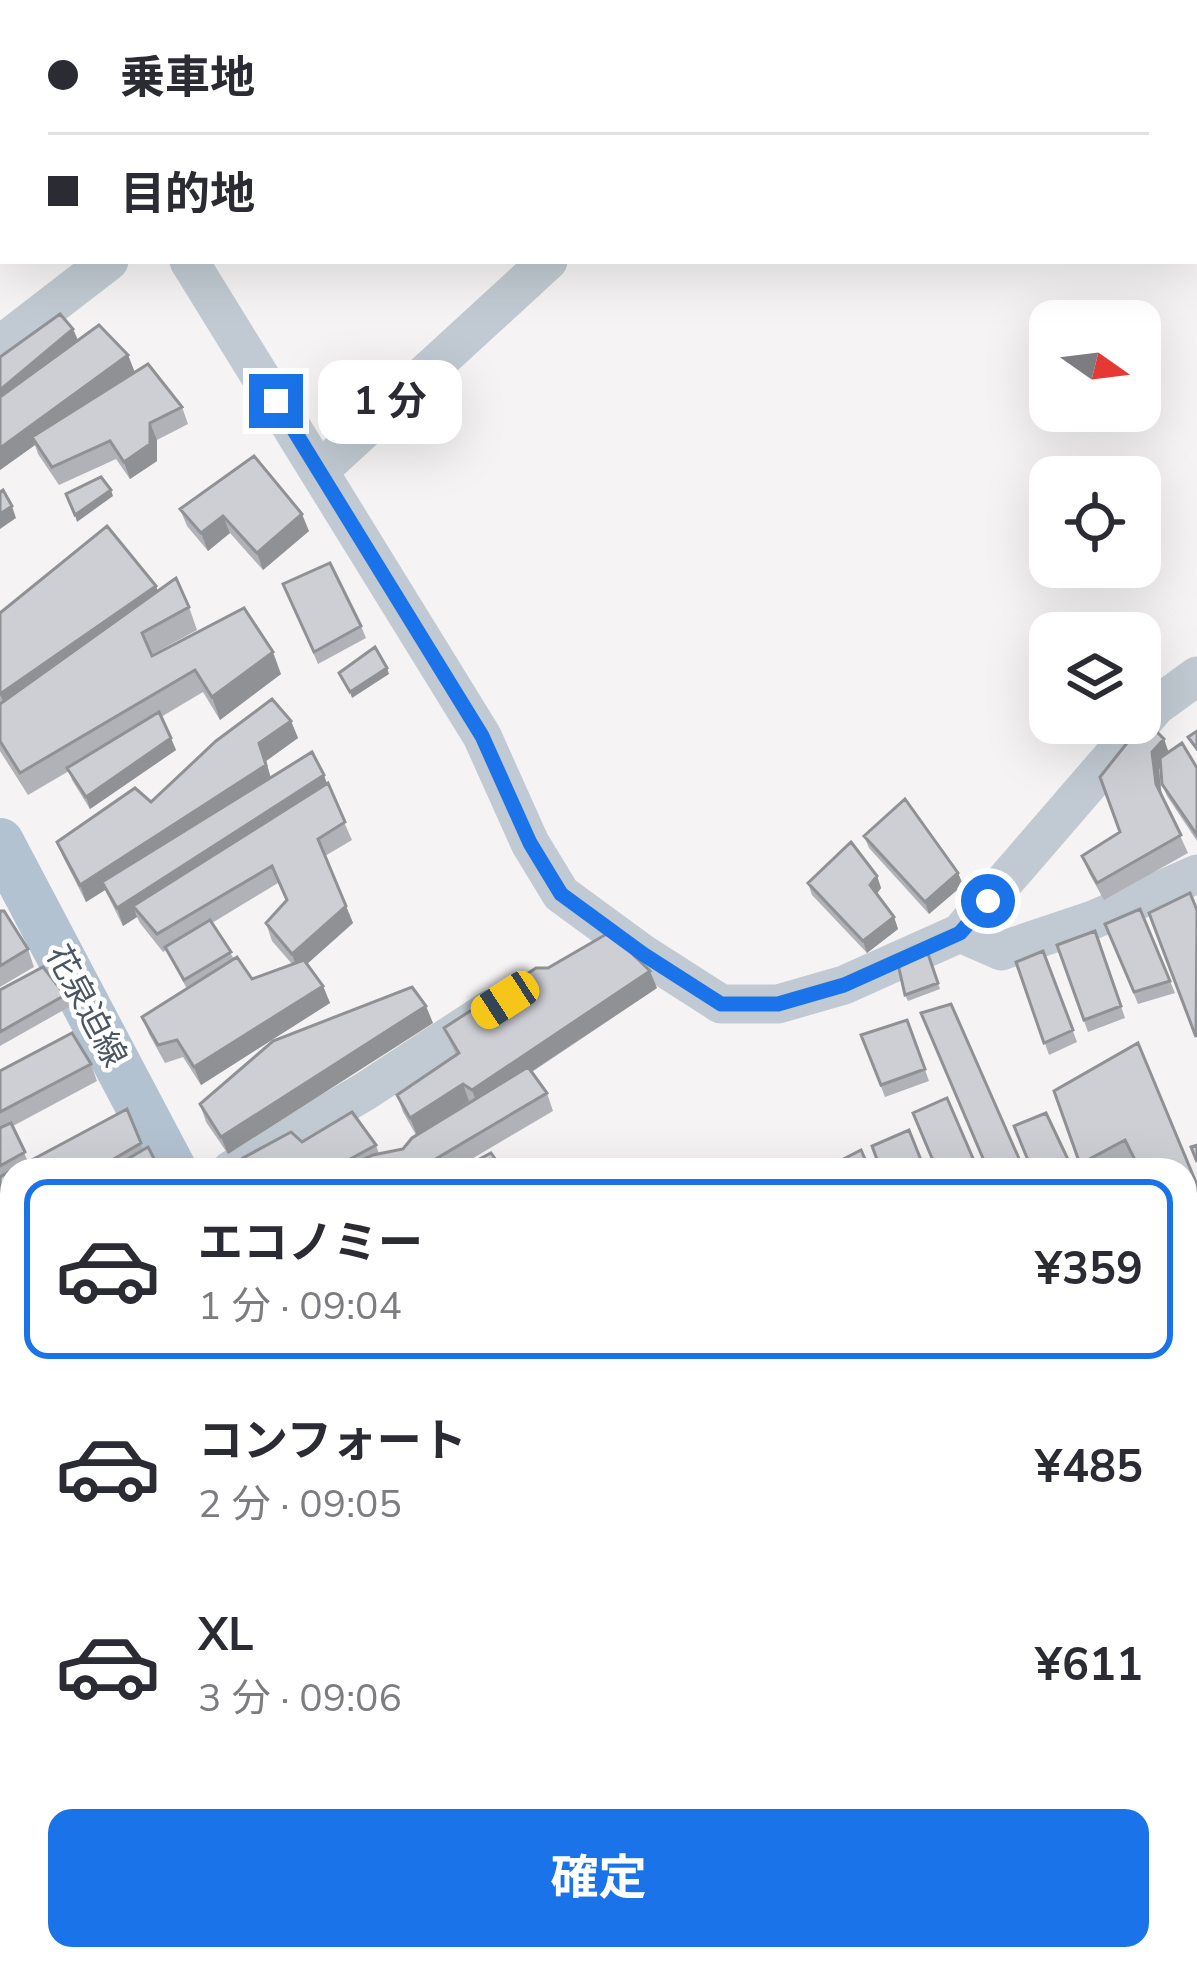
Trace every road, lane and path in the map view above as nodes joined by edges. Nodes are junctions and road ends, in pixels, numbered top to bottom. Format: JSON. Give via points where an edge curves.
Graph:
{"nodes":[{"id":1,"x":105,"y":264,"type":"edge"},
{"id":2,"x":191,"y":264,"type":"edge"},
{"id":3,"x":545,"y":264,"type":"edge"},
{"id":4,"x":0,"y":345,"type":"edge"},
{"id":5,"x":320,"y":471,"type":"junction"},
{"id":6,"x":1197,"y":676,"type":"edge"},
{"id":7,"x":0,"y":842,"type":"edge"},
{"id":8,"x":1197,"y":874,"type":"edge"},
{"id":9,"x":610,"y":930,"type":"junction"},
{"id":10,"x":960,"y":933,"type":"junction"},
{"id":11,"x":572,"y":955,"type":"edge"},
{"id":12,"x":516,"y":993,"type":"edge"},
{"id":13,"x":167,"y":1158,"type":"edge"},
{"id":14,"x":251,"y":1158,"type":"edge"}],
"edges":[{"from":1,"to":4,"type":"street"},
{"from":2,"to":5,"type":"street"},
{"from":3,"to":5,"type":"street"},
{"from":5,"to":9,"type":"street","via":[[482,736],[561,894]]},
{"from":6,"to":10,"type":"street","via":[[1156,706]]},
{"from":7,"to":13,"type":"main road","name":"花泉迫線"},
{"from":8,"to":10,"type":"street","via":[[1001,951]]},
{"from":9,"to":10,"type":"street","via":[[721,1004],[778,1004],[844,985]]},
{"from":9,"to":11,"type":"street"},
{"from":12,"to":14,"type":"street"}]}
